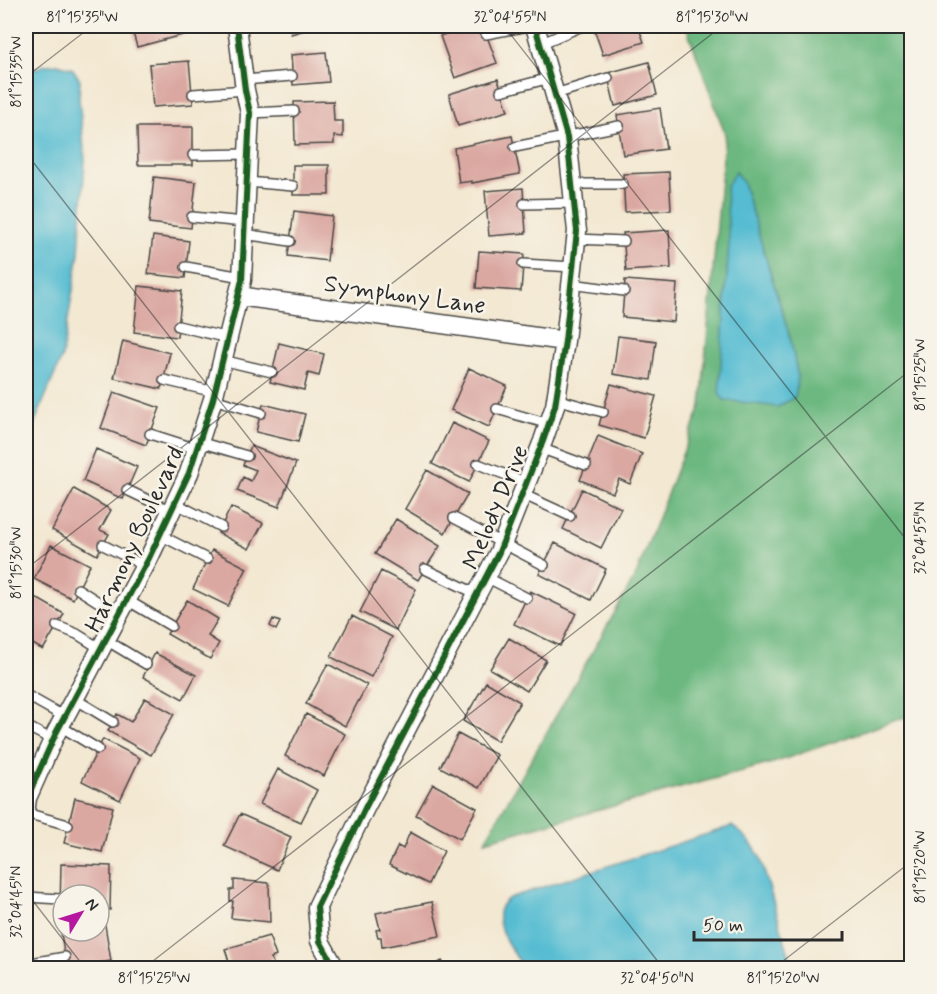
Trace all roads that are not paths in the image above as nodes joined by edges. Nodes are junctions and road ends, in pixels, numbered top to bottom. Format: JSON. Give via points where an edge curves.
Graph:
{"nodes":[{"id":1,"x":237,"y":26,"type":"edge"},
{"id":2,"x":529,"y":26,"type":"edge"},
{"id":3,"x":535,"y":26,"type":"edge"},
{"id":4,"x":582,"y":26,"type":"edge"},
{"id":5,"x":486,"y":34,"type":"dead end"},
{"id":6,"x":540,"y":44,"type":"junction"},
{"id":7,"x":292,"y":76,"type":"dead end"},
{"id":8,"x":608,"y":78,"type":"dead end"},
{"id":9,"x":245,"y":85,"type":"junction"},
{"id":10,"x":552,"y":86,"type":"junction"},
{"id":11,"x":501,"y":91,"type":"dead end"},
{"id":12,"x":193,"y":94,"type":"dead end"},
{"id":13,"x":294,"y":111,"type":"dead end"},
{"id":14,"x":250,"y":113,"type":"junction"},
{"id":15,"x":619,"y":126,"type":"dead end"},
{"id":16,"x":567,"y":137,"type":"junction"},
{"id":17,"x":515,"y":147,"type":"dead end"},
{"id":18,"x":248,"y":154,"type":"junction"},
{"id":19,"x":193,"y":155,"type":"dead end"},
{"id":20,"x":247,"y":182,"type":"junction"},
{"id":21,"x":572,"y":184,"type":"junction"},
{"id":22,"x":623,"y":184,"type":"dead end"},
{"id":23,"x":293,"y":186,"type":"dead end"},
{"id":24,"x":574,"y":203,"type":"junction"},
{"id":25,"x":524,"y":204,"type":"dead end"},
{"id":26,"x":192,"y":217,"type":"dead end"},
{"id":27,"x":244,"y":228,"type":"junction"},
{"id":28,"x":576,"y":239,"type":"junction"},
{"id":29,"x":290,"y":241,"type":"dead end"},
{"id":30,"x":624,"y":241,"type":"dead end"},
{"id":31,"x":523,"y":264,"type":"dead end"},
{"id":32,"x":186,"y":267,"type":"dead end"},
{"id":33,"x":572,"y":275,"type":"junction"},
{"id":34,"x":242,"y":277,"type":"junction"},
{"id":35,"x":624,"y":291,"type":"dead end"},
{"id":36,"x":238,"y":296,"type":"junction"},
{"id":37,"x":178,"y":326,"type":"dead end"},
{"id":38,"x":228,"y":338,"type":"junction"},
{"id":39,"x":565,"y":340,"type":"junction"},
{"id":40,"x":222,"y":360,"type":"junction"},
{"id":41,"x":272,"y":372,"type":"dead end"},
{"id":42,"x":164,"y":380,"type":"dead end"},
{"id":43,"x":214,"y":396,"type":"junction"},
{"id":44,"x":556,"y":399,"type":"junction"},
{"id":45,"x":497,"y":409,"type":"dead end"},
{"id":46,"x":603,"y":412,"type":"dead end"},
{"id":47,"x":261,"y":413,"type":"dead end"},
{"id":48,"x":549,"y":424,"type":"junction"},
{"id":49,"x":150,"y":434,"type":"dead end"},
{"id":50,"x":198,"y":446,"type":"junction"},
{"id":51,"x":540,"y":448,"type":"junction"},
{"id":52,"x":247,"y":456,"type":"dead end"},
{"id":53,"x":478,"y":464,"type":"dead end"},
{"id":54,"x":586,"y":465,"type":"dead end"},
{"id":55,"x":525,"y":489,"type":"junction"},
{"id":56,"x":127,"y":490,"type":"dead end"},
{"id":57,"x":173,"y":507,"type":"junction"},
{"id":58,"x":570,"y":516,"type":"dead end"},
{"id":59,"x":454,"y":518,"type":"dead end"},
{"id":60,"x":221,"y":527,"type":"dead end"},
{"id":61,"x":160,"y":535,"type":"junction"},
{"id":62,"x":503,"y":543,"type":"junction"},
{"id":63,"x":103,"y":545,"type":"dead end"},
{"id":64,"x":207,"y":560,"type":"dead end"},
{"id":65,"x":544,"y":565,"type":"dead end"},
{"id":66,"x":145,"y":566,"type":"junction"},
{"id":67,"x":425,"y":569,"type":"dead end"},
{"id":68,"x":486,"y":577,"type":"junction"},
{"id":69,"x":78,"y":589,"type":"dead end"},
{"id":70,"x":477,"y":594,"type":"junction"},
{"id":71,"x":527,"y":598,"type":"dead end"},
{"id":72,"x":123,"y":607,"type":"junction"},
{"id":73,"x":171,"y":626,"type":"dead end"},
{"id":74,"x":57,"y":627,"type":"dead end"},
{"id":75,"x":104,"y":644,"type":"junction"},
{"id":76,"x":146,"y":664,"type":"dead end"},
{"id":77,"x":26,"y":696,"type":"edge"},
{"id":78,"x":75,"y":699,"type":"junction"},
{"id":79,"x":113,"y":722,"type":"dead end"},
{"id":80,"x":26,"y":726,"type":"edge"},
{"id":81,"x":59,"y":728,"type":"junction"},
{"id":82,"x":98,"y":749,"type":"dead end"},
{"id":83,"x":26,"y":805,"type":"edge"},
{"id":84,"x":68,"y":825,"type":"dead end"},
{"id":85,"x":26,"y":897,"type":"edge"},
{"id":86,"x":51,"y":898,"type":"edge"},
{"id":87,"x":64,"y":957,"type":"dead end"},
{"id":88,"x":26,"y":964,"type":"edge"},
{"id":89,"x":335,"y":969,"type":"edge"}],
"edges":[{"from":1,"to":9,"type":"street","name":"Harmony Boulevard"},
{"from":2,"to":5,"type":"lane"},
{"from":3,"to":6,"type":"street","name":"Melody Drive"},
{"from":4,"to":6,"type":"lane"},
{"from":6,"to":10,"type":"street","name":"Melody Drive"},
{"from":7,"to":9,"type":"lane"},
{"from":8,"to":10,"type":"lane"},
{"from":9,"to":12,"type":"lane"},
{"from":9,"to":14,"type":"street","name":"Harmony Boulevard"},
{"from":10,"to":11,"type":"lane"},
{"from":10,"to":16,"type":"street","name":"Melody Drive"},
{"from":13,"to":14,"type":"lane"},
{"from":14,"to":18,"type":"street","name":"Harmony Boulevard"},
{"from":15,"to":16,"type":"lane"},
{"from":16,"to":17,"type":"lane"},
{"from":16,"to":21,"type":"street","name":"Melody Drive"},
{"from":18,"to":19,"type":"lane"},
{"from":18,"to":20,"type":"street","name":"Harmony Boulevard"},
{"from":20,"to":23,"type":"lane"},
{"from":20,"to":27,"type":"street","name":"Harmony Boulevard"},
{"from":21,"to":22,"type":"lane"},
{"from":21,"to":24,"type":"street","name":"Melody Drive"},
{"from":24,"to":25,"type":"lane"},
{"from":24,"to":28,"type":"street","name":"Melody Drive"},
{"from":26,"to":27,"type":"lane"},
{"from":27,"to":29,"type":"lane"},
{"from":27,"to":34,"type":"street","name":"Harmony Boulevard"},
{"from":28,"to":30,"type":"lane"},
{"from":28,"to":33,"type":"street","name":"Melody Drive"},
{"from":31,"to":33,"type":"lane"},
{"from":32,"to":34,"type":"lane"},
{"from":33,"to":35,"type":"lane"},
{"from":33,"to":39,"type":"street","name":"Melody Drive"},
{"from":34,"to":36,"type":"street","name":"Harmony Boulevard"},
{"from":36,"to":38,"type":"street","name":"Harmony Boulevard"},
{"from":36,"to":39,"type":"street","name":"Symphony Lane"},
{"from":37,"to":38,"type":"lane"},
{"from":38,"to":40,"type":"street","name":"Harmony Boulevard"},
{"from":39,"to":44,"type":"street","name":"Melody Drive"},
{"from":40,"to":41,"type":"lane"},
{"from":40,"to":43,"type":"street","name":"Harmony Boulevard"},
{"from":42,"to":43,"type":"lane"},
{"from":43,"to":47,"type":"lane"},
{"from":43,"to":50,"type":"street","name":"Harmony Boulevard"},
{"from":44,"to":46,"type":"lane"},
{"from":44,"to":48,"type":"street","name":"Melody Drive"},
{"from":45,"to":48,"type":"lane"},
{"from":48,"to":51,"type":"street","name":"Melody Drive"},
{"from":49,"to":50,"type":"lane"},
{"from":50,"to":52,"type":"lane"},
{"from":50,"to":57,"type":"street","name":"Harmony Boulevard"},
{"from":51,"to":54,"type":"lane"},
{"from":51,"to":55,"type":"street","name":"Melody Drive"},
{"from":53,"to":55,"type":"lane"},
{"from":55,"to":58,"type":"lane"},
{"from":55,"to":62,"type":"street","name":"Melody Drive"},
{"from":56,"to":57,"type":"lane"},
{"from":57,"to":60,"type":"lane"},
{"from":57,"to":61,"type":"street","name":"Harmony Boulevard"},
{"from":59,"to":62,"type":"lane"},
{"from":61,"to":64,"type":"lane"},
{"from":61,"to":66,"type":"street","name":"Harmony Boulevard"},
{"from":62,"to":65,"type":"lane"},
{"from":62,"to":68,"type":"street","name":"Melody Drive"},
{"from":63,"to":66,"type":"lane"},
{"from":66,"to":72,"type":"street","name":"Harmony Boulevard"},
{"from":67,"to":70,"type":"lane"},
{"from":68,"to":70,"type":"street","name":"Melody Drive"},
{"from":68,"to":71,"type":"lane"},
{"from":69,"to":72,"type":"lane"},
{"from":70,"to":89,"type":"street","name":"Melody Drive","via":[[317,907],[320,941]]},
{"from":72,"to":73,"type":"lane"},
{"from":72,"to":75,"type":"street","name":"Harmony Boulevard"},
{"from":74,"to":75,"type":"lane"},
{"from":75,"to":76,"type":"lane"},
{"from":75,"to":78,"type":"street","name":"Harmony Boulevard"},
{"from":77,"to":81,"type":"lane"},
{"from":78,"to":79,"type":"lane"},
{"from":78,"to":81,"type":"street","name":"Harmony Boulevard"},
{"from":80,"to":81,"type":"lane"},
{"from":81,"to":82,"type":"lane"},
{"from":81,"to":83,"type":"street","name":"Harmony Boulevard"},
{"from":83,"to":84,"type":"lane"},
{"from":85,"to":86,"type":"lane"},
{"from":87,"to":88,"type":"lane"}]}
